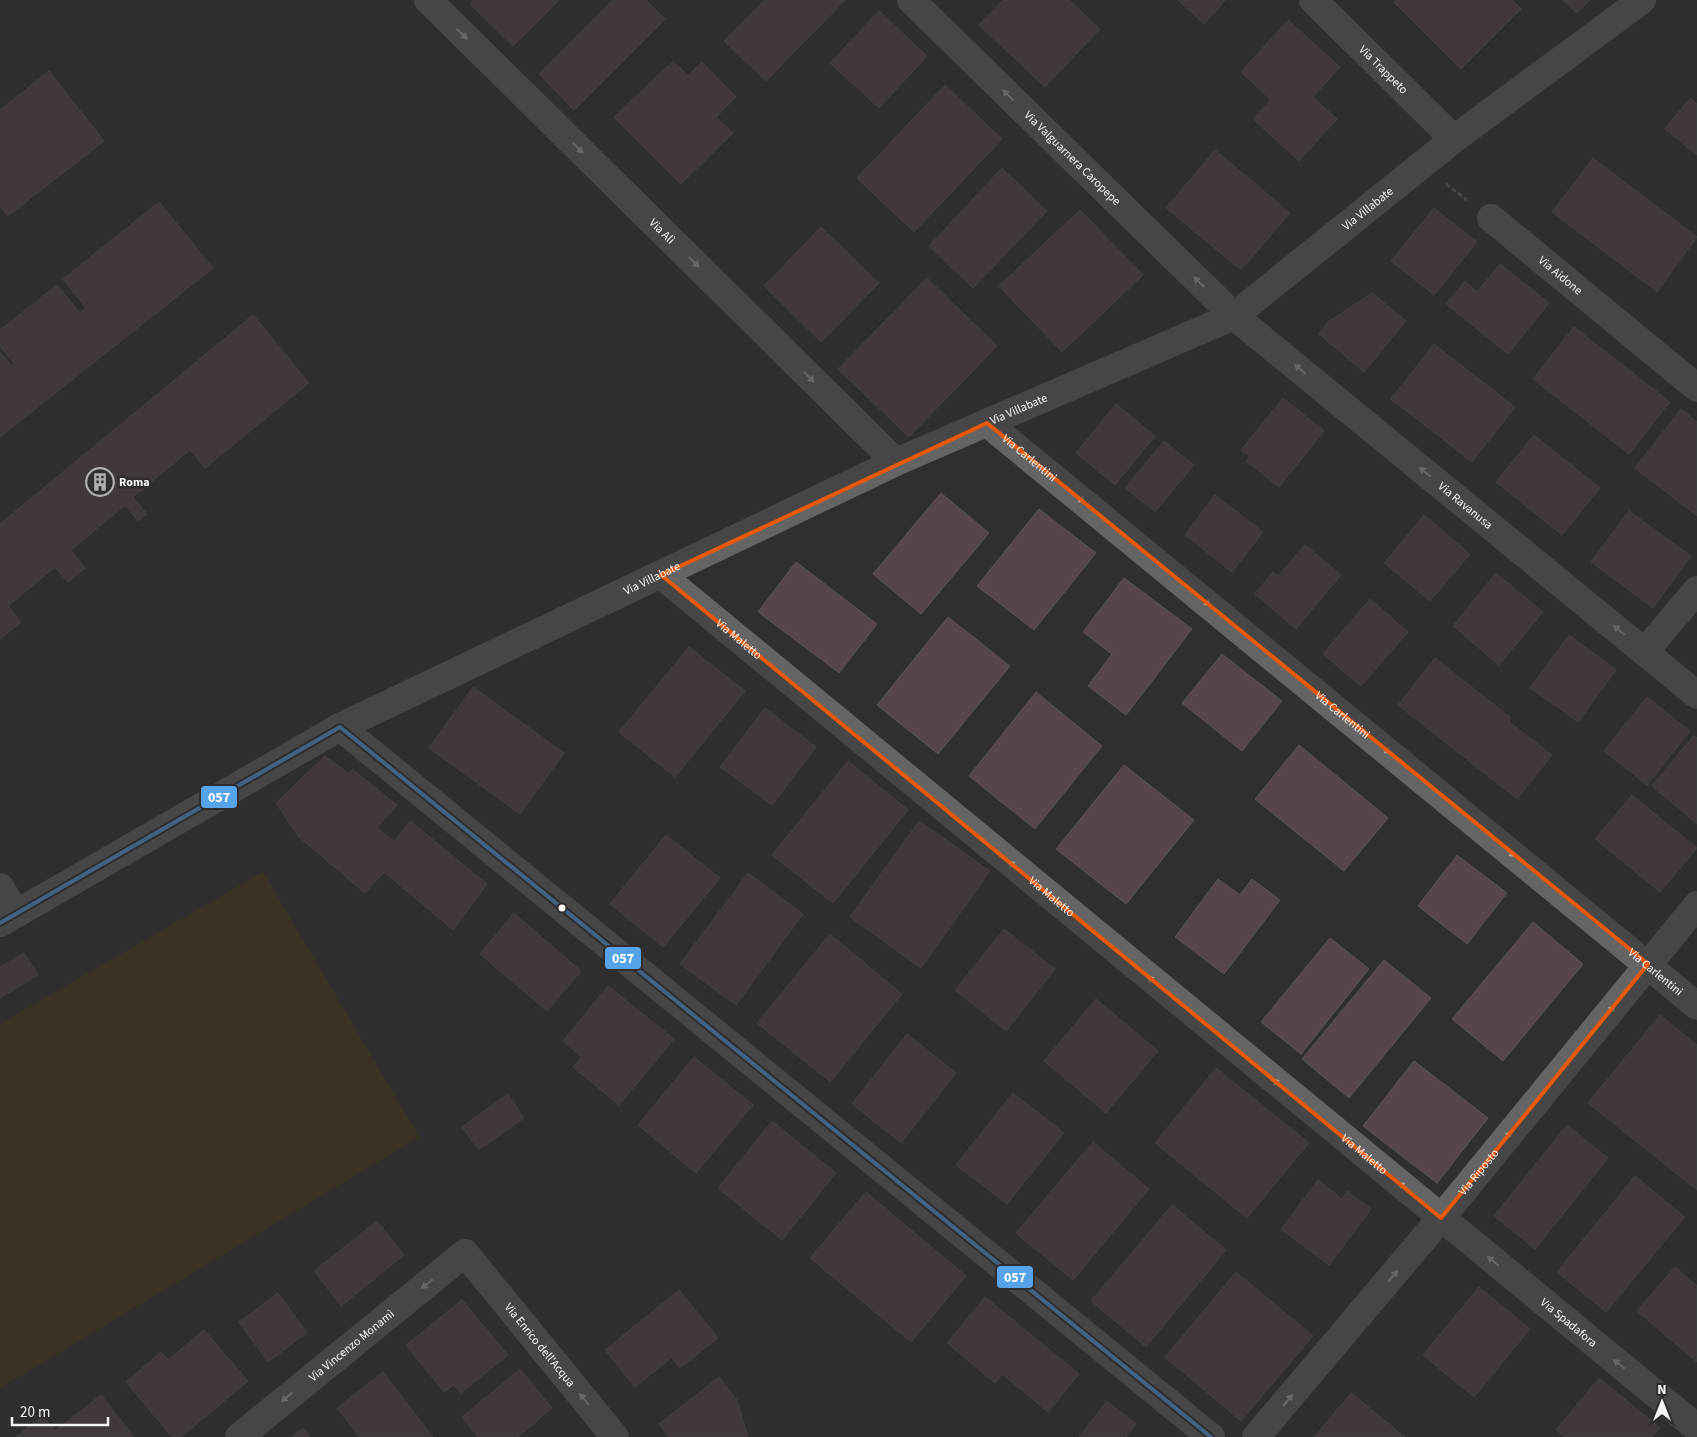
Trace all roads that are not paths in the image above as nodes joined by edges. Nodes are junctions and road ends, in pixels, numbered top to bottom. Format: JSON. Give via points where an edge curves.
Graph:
{"nodes":[{"id":1,"x":428,"y":0,"type":"edge"},
{"id":2,"x":911,"y":0,"type":"edge"},
{"id":3,"x":1313,"y":0,"type":"edge"},
{"id":4,"x":1642,"y":0,"type":"edge"},
{"id":5,"x":1454,"y":139,"type":"junction"},
{"id":6,"x":1491,"y":218,"type":"road end"},
{"id":7,"x":1234,"y":316,"type":"junction"},
{"id":8,"x":1697,"y":388,"type":"edge"},
{"id":9,"x":987,"y":423,"type":"junction"},
{"id":10,"x":896,"y":462,"type":"junction"},
{"id":11,"x":661,"y":576,"type":"junction"},
{"id":12,"x":1697,"y":590,"type":"edge"},
{"id":13,"x":1645,"y":651,"type":"junction"},
{"id":14,"x":1697,"y":695,"type":"edge"},
{"id":15,"x":340,"y":727,"type":"junction"},
{"id":16,"x":0,"y":887,"type":"edge"},
{"id":17,"x":1697,"y":905,"type":"edge"},
{"id":18,"x":8,"y":918,"type":"edge"},
{"id":19,"x":1648,"y":964,"type":"junction"},
{"id":20,"x":1697,"y":1006,"type":"edge"},
{"id":21,"x":1441,"y":1218,"type":"junction"},
{"id":22,"x":465,"y":1253,"type":"joint"},
{"id":23,"x":1697,"y":1428,"type":"edge"},
{"id":24,"x":239,"y":1437,"type":"edge"},
{"id":25,"x":614,"y":1437,"type":"edge"},
{"id":26,"x":1211,"y":1437,"type":"edge"},
{"id":27,"x":1256,"y":1437,"type":"edge"}],
"edges":[{"from":1,"to":10,"type":"street","name":"Via Alì","one_way":true},
{"from":7,"to":2,"type":"street","name":"Via Valguarnera Caropepe","one_way":true},
{"from":3,"to":5,"type":"street","name":"Via Trappeto"},
{"from":4,"to":5,"type":"street","name":"Via Villabate"},
{"from":5,"to":7,"type":"street","name":"Via Villabate"},
{"from":6,"to":8,"type":"street","name":"Via Aidone"},
{"from":7,"to":9,"type":"street","name":"Via Villabate"},
{"from":13,"to":7,"type":"street","name":"Via Ravanusa","one_way":true},
{"from":9,"to":10,"type":"street","name":"Via Villabate"},
{"from":9,"to":19,"type":"street","name":"Via Carlentini","one_way":true},
{"from":10,"to":11,"type":"street","name":"Via Villabate"},
{"from":11,"to":15,"type":"street","name":"Via Villabate"},
{"from":21,"to":11,"type":"street","name":"Via Maletto","one_way":true},
{"from":12,"to":13,"type":"street"},
{"from":13,"to":14,"type":"street","name":"Via Ravanusa"},
{"from":15,"to":18,"type":"street","name":"Via Villabate"},
{"from":15,"to":26,"type":"street"},
{"from":16,"to":18,"type":"street"},
{"from":17,"to":19,"type":"street","name":"Via Riposto"},
{"from":19,"to":20,"type":"street","name":"Via Carlentini"},
{"from":21,"to":19,"type":"street","name":"Via Riposto","one_way":true},
{"from":23,"to":21,"type":"street","name":"Via Spadafora","one_way":true},
{"from":27,"to":21,"type":"street","name":"Via Riposto","one_way":true},
{"from":22,"to":24,"type":"street","name":"Via Vincenzo Monamì","one_way":true},
{"from":25,"to":22,"type":"street","name":"Via Enrico dell'Acqua","one_way":true}]}
